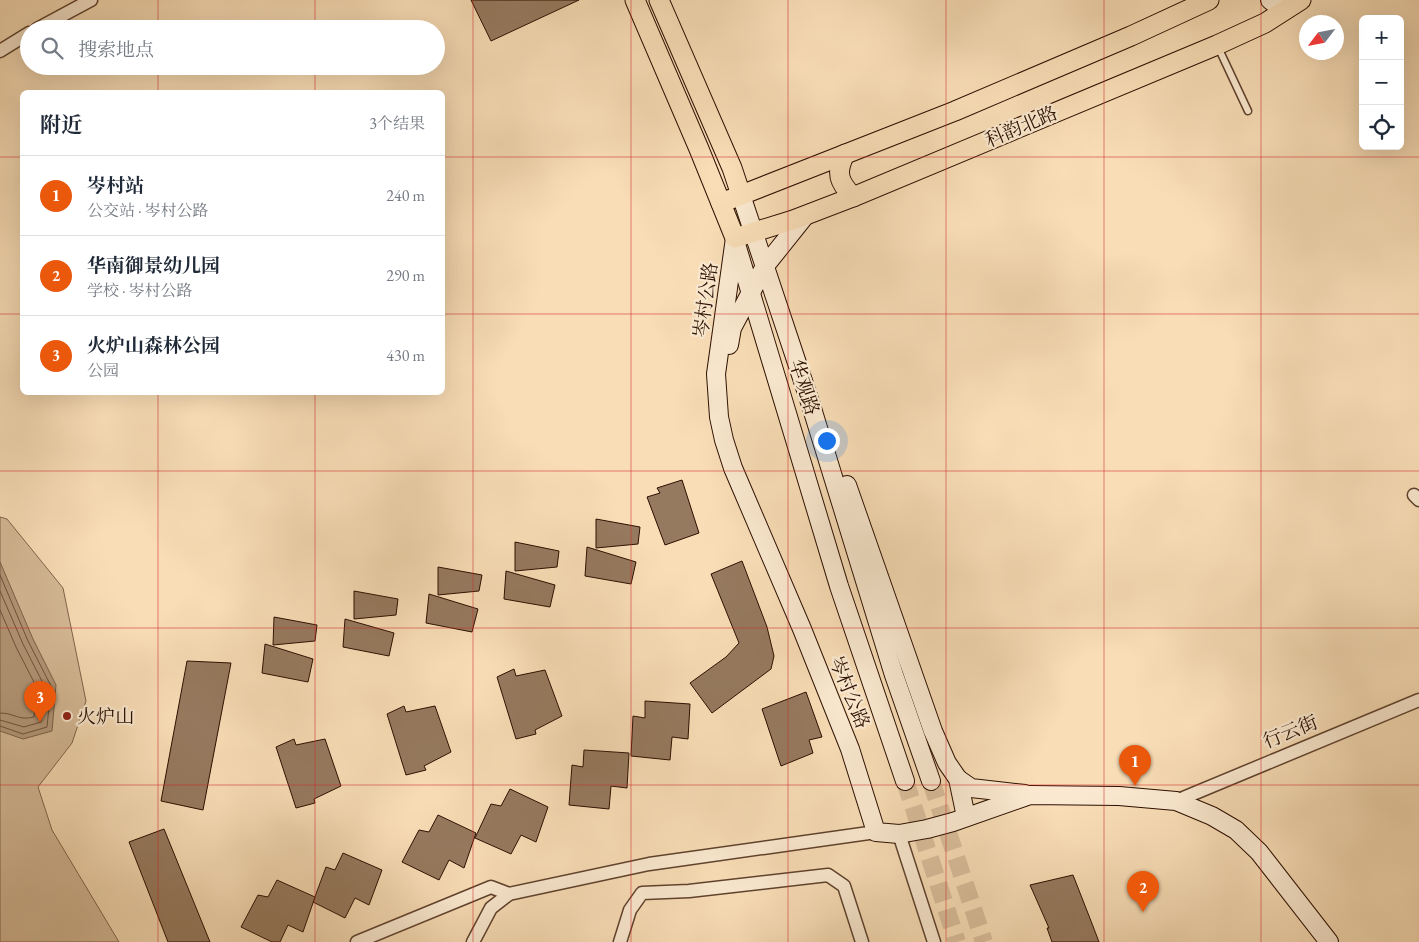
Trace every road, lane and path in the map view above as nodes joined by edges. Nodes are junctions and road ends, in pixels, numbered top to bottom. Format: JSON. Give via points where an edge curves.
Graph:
{"nodes":[{"id":1,"x":91,"y":0,"type":"edge"},
{"id":2,"x":635,"y":0,"type":"edge"},
{"id":3,"x":659,"y":0,"type":"edge"},
{"id":4,"x":1209,"y":0,"type":"edge"},
{"id":5,"x":1270,"y":0,"type":"edge"},
{"id":6,"x":1297,"y":3,"type":"edge"},
{"id":7,"x":53,"y":20,"type":"edge"},
{"id":8,"x":20,"y":38,"type":"edge"},
{"id":9,"x":1217,"y":45,"type":"junction"},
{"id":10,"x":0,"y":50,"type":"edge"},
{"id":11,"x":1248,"y":111,"type":"dead end"},
{"id":12,"x":845,"y":154,"type":"junction"},
{"id":13,"x":741,"y":196,"type":"junction"},
{"id":14,"x":853,"y":197,"type":"junction"},
{"id":15,"x":721,"y":203,"type":"junction"},
{"id":16,"x":805,"y":216,"type":"junction"},
{"id":17,"x":754,"y":233,"type":"junction"},
{"id":18,"x":735,"y":238,"type":"junction"},
{"id":19,"x":765,"y":266,"type":"junction"},
{"id":20,"x":751,"y":292,"type":"junction"},
{"id":21,"x":805,"y":386,"type":"junction"},
{"id":22,"x":724,"y":440,"type":"junction"},
{"id":23,"x":1419,"y":700,"type":"edge"},
{"id":24,"x":958,"y":779,"type":"junction"},
{"id":25,"x":931,"y":781,"type":"tunnel mouth"},
{"id":26,"x":905,"y":782,"type":"tunnel mouth"},
{"id":27,"x":1030,"y":795,"type":"junction"},
{"id":28,"x":1176,"y":801,"type":"junction"},
{"id":29,"x":966,"y":817,"type":"junction"},
{"id":30,"x":876,"y":832,"type":"junction"},
{"id":31,"x":900,"y":834,"type":"junction"},
{"id":32,"x":509,"y":894,"type":"junction"},
{"id":33,"x":357,"y":942,"type":"edge"},
{"id":34,"x":473,"y":942,"type":"edge"},
{"id":35,"x":620,"y":942,"type":"edge"},
{"id":36,"x":862,"y":942,"type":"edge"},
{"id":37,"x":934,"y":942,"type":"edge"},
{"id":38,"x":1329,"y":942,"type":"edge"}],
"edges":[{"from":1,"to":7,"type":"street"},
{"from":2,"to":15,"type":"main road","name":"华观路"},
{"from":3,"to":13,"type":"main road","name":"华观路","via":[[732,168]]},
{"from":4,"to":12,"type":"main road","via":[[963,108]]},
{"from":5,"to":6,"type":"street","via":[[1278,6]]},
{"from":6,"to":9,"type":"main road","name":"科韵北路","via":[[1265,23]]},
{"from":8,"to":10,"type":"street"},
{"from":9,"to":11,"type":"lane"},
{"from":9,"to":14,"type":"main road","name":"科韵北路"},
{"from":12,"to":13,"type":"main road"},
{"from":12,"to":14,"type":"main road","via":[[840,163],[840,180]]},
{"from":13,"to":15,"type":"main road"},
{"from":13,"to":17,"type":"street","name":"华观路"},
{"from":14,"to":16,"type":"main road","name":"科韵北路"},
{"from":15,"to":18,"type":"main road","name":"华观路"},
{"from":16,"to":17,"type":"main road","name":"科韵北路"},
{"from":16,"to":19,"type":"street"},
{"from":17,"to":18,"type":"main road","name":"科韵北路"},
{"from":17,"to":19,"type":"street","name":"华观路"},
{"from":18,"to":20,"type":"street","name":"华观路"},
{"from":18,"to":22,"type":"street","name":"岑村公路","via":[[716,374]]},
{"from":19,"to":20,"type":"street"},
{"from":19,"to":21,"type":"street","name":"华观路"},
{"from":20,"to":22,"type":"street","via":[[732,328],[726,359],[722,381]]},
{"from":20,"to":26,"type":"street","name":"华观路","via":[[839,586]]},
{"from":21,"to":24,"type":"street","via":[[858,513],[933,731]]},
{"from":21,"to":25,"type":"street","name":"华观路","via":[[894,675]]},
{"from":22,"to":30,"type":"street","name":"岑村公路","via":[[850,750]]},
{"from":23,"to":28,"type":"street","name":"行云街"},
{"from":24,"to":27,"type":"street","via":[[971,788]]},
{"from":24,"to":29,"type":"street"},
{"from":27,"to":28,"type":"street","via":[[1119,796]]},
{"from":27,"to":29,"type":"street"},
{"from":28,"to":38,"type":"street","via":[[1236,830],[1259,852]]},
{"from":29,"to":31,"type":"street"},
{"from":30,"to":31,"type":"street"},
{"from":30,"to":32,"type":"street","via":[[649,864]]},
{"from":31,"to":37,"type":"street"},
{"from":32,"to":33,"type":"street","via":[[491,887]]},
{"from":32,"to":34,"type":"street","via":[[491,908]]},
{"from":35,"to":36,"type":"street","via":[[630,910],[642,893],[689,891],[828,875],[844,886]]}]}
